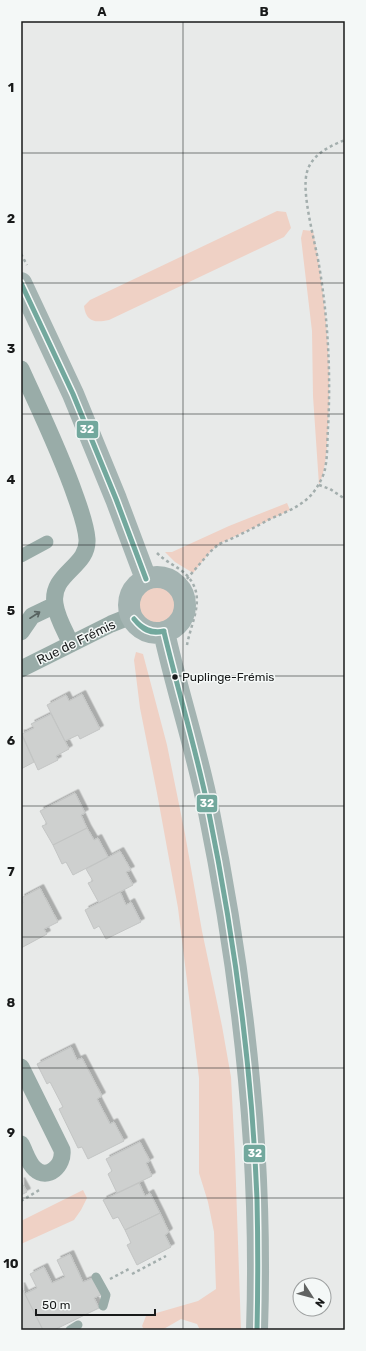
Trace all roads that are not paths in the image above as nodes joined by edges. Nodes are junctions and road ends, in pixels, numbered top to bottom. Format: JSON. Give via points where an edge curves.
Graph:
{"nodes":[{"id":1,"x":21,"y":283,"type":"edge"},
{"id":2,"x":21,"y":369,"type":"edge"},
{"id":3,"x":47,"y":542,"type":"dead end"},
{"id":4,"x":21,"y":556,"type":"edge"},
{"id":5,"x":146,"y":579,"type":"junction"},
{"id":6,"x":55,"y":605,"type":"junction"},
{"id":7,"x":131,"y":616,"type":"junction"},
{"id":8,"x":21,"y":632,"type":"edge"},
{"id":9,"x":164,"y":632,"type":"junction"},
{"id":10,"x":71,"y":644,"type":"junction"},
{"id":11,"x":21,"y":669,"type":"edge"},
{"id":12,"x":21,"y":1067,"type":"edge"},
{"id":13,"x":21,"y":1144,"type":"edge"},
{"id":14,"x":98,"y":1281,"type":"road end"},
{"id":15,"x":103,"y":1306,"type":"dead end"},
{"id":16,"x":78,"y":1326,"type":"dead end"},
{"id":17,"x":70,"y":1330,"type":"edge"},
{"id":18,"x":257,"y":1330,"type":"edge"}],
"edges":[{"from":1,"to":5,"type":"main road","via":[[73,394]]},
{"from":2,"to":6,"type":"street","via":[[69,479],[87,539],[81,559],[58,584]]},
{"from":3,"to":4,"type":"street"},
{"from":5,"to":7,"type":"main road","via":[[137,585],[131,594]]},
{"from":5,"to":9,"type":"main road","via":[[152,577],[170,580],[182,593],[185,603],[181,619],[174,627]]},
{"from":8,"to":6,"type":"street","one_way":true,"via":[[32,616]]},
{"from":6,"to":10,"type":"street"},
{"from":7,"to":9,"type":"main road","via":[[144,629]]},
{"from":7,"to":10,"type":"street","name":"Rue de Frémis"},
{"from":9,"to":18,"type":"main road","via":[[208,805],[236,960],[252,1102],[258,1245]]},
{"from":10,"to":11,"type":"street","name":"Rue de Frémis"},
{"from":12,"to":13,"type":"street","via":[[62,1150],[63,1156],[59,1166],[48,1173],[40,1172],[33,1167]]},
{"from":14,"to":15,"type":"lane","via":[[106,1295]]},
{"from":16,"to":17,"type":"lane"}]}
